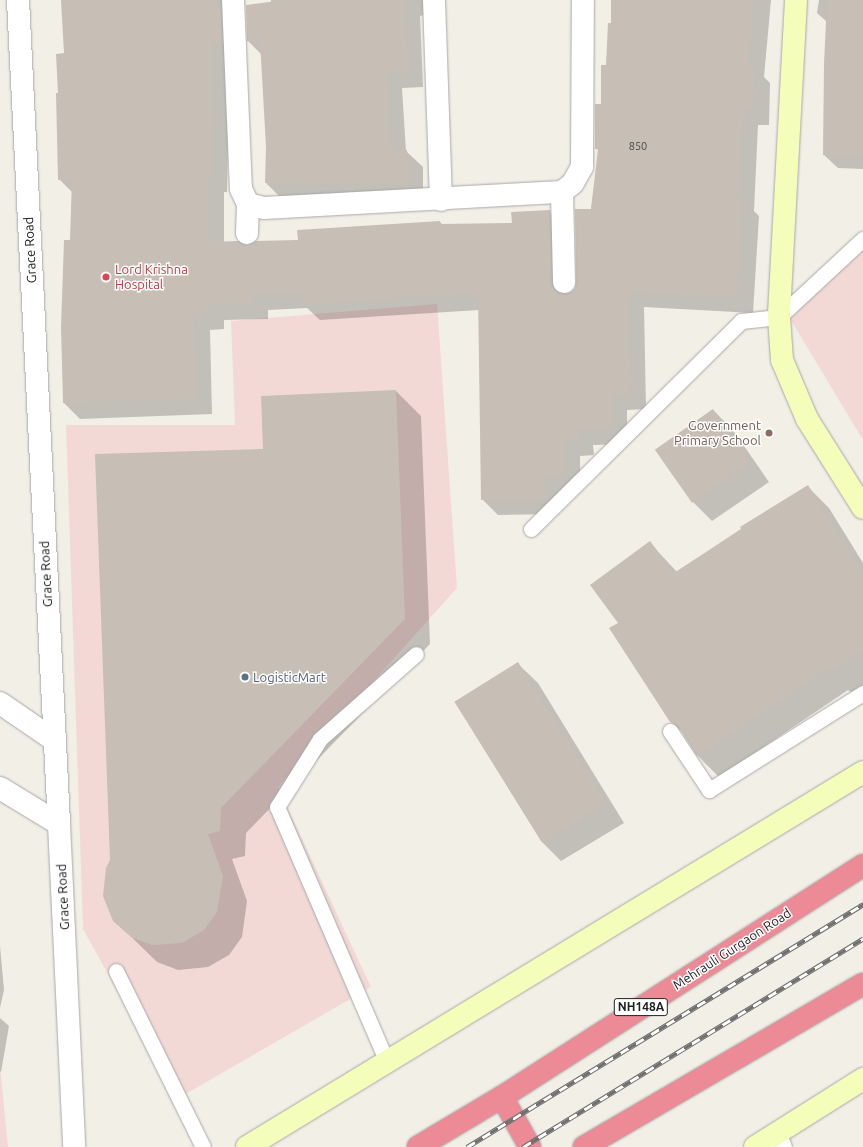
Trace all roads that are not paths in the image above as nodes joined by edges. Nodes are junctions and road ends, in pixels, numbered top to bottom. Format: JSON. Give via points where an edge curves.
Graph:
{"nodes":[{"id":1,"x":18,"y":0,"type":"edge"},
{"id":2,"x":233,"y":0,"type":"edge"},
{"id":3,"x":434,"y":0,"type":"edge"},
{"id":4,"x":583,"y":0,"type":"edge"},
{"id":5,"x":796,"y":0,"type":"edge"},
{"id":6,"x":562,"y":192,"type":"junction"},
{"id":7,"x":441,"y":200,"type":"junction"},
{"id":8,"x":248,"y":204,"type":"junction"},
{"id":9,"x":247,"y":233,"type":"dead end"},
{"id":10,"x":863,"y":239,"type":"edge"},
{"id":11,"x":564,"y":282,"type":"dead end"},
{"id":12,"x":779,"y":316,"type":"junction"},
{"id":13,"x":863,"y":508,"type":"edge"},
{"id":14,"x":531,"y":529,"type":"dead end"},
{"id":15,"x":416,"y":654,"type":"dead end"},
{"id":16,"x":863,"y":693,"type":"edge"},
{"id":17,"x":0,"y":704,"type":"edge"},
{"id":18,"x":670,"y":731,"type":"dead end"},
{"id":19,"x":54,"y":740,"type":"junction"},
{"id":20,"x":863,"y":772,"type":"edge"},
{"id":21,"x":0,"y":788,"type":"edge"},
{"id":22,"x":60,"y":824,"type":"junction"},
{"id":23,"x":863,"y":865,"type":"edge"},
{"id":24,"x":116,"y":971,"type":"dead end"},
{"id":25,"x":863,"y":984,"type":"edge"},
{"id":26,"x":386,"y":1062,"type":"junction"},
{"id":27,"x":863,"y":1079,"type":"edge"},
{"id":28,"x":502,"y":1097,"type":"junction"},
{"id":29,"x":781,"y":1140,"type":"edge"},
{"id":30,"x":74,"y":1147,"type":"edge"},
{"id":31,"x":203,"y":1147,"type":"edge"},
{"id":32,"x":247,"y":1147,"type":"edge"},
{"id":33,"x":418,"y":1147,"type":"edge"},
{"id":34,"x":530,"y":1147,"type":"edge"},
{"id":35,"x":584,"y":1147,"type":"edge"},
{"id":36,"x":755,"y":1147,"type":"edge"}],
"edges":[{"from":1,"to":19,"type":"street","name":"Grace Road"},
{"from":2,"to":8,"type":"street","via":[[241,189]]},
{"from":3,"to":7,"type":"street"},
{"from":4,"to":6,"type":"street","via":[[582,167],[573,183]]},
{"from":5,"to":12,"type":"street"},
{"from":6,"to":7,"type":"street"},
{"from":6,"to":11,"type":"street"},
{"from":7,"to":8,"type":"street","via":[[264,208]]},
{"from":8,"to":9,"type":"street"},
{"from":10,"to":12,"type":"lane"},
{"from":12,"to":13,"type":"street","via":[[782,360],[806,419]]},
{"from":12,"to":14,"type":"lane","via":[[741,321]]},
{"from":15,"to":26,"type":"lane","via":[[320,739],[277,807]]},
{"from":16,"to":18,"type":"lane","via":[[709,790]]},
{"from":17,"to":19,"type":"street"},
{"from":19,"to":22,"type":"street","name":"Grace Road"},
{"from":20,"to":26,"type":"street"},
{"from":21,"to":22,"type":"street"},
{"from":22,"to":30,"type":"street","name":"Grace Road"},
{"from":23,"to":28,"type":"highway","name":"Mehrauli Gurgaon Road","number":"NH148A"},
{"from":24,"to":31,"type":"lane"},
{"from":25,"to":35,"type":"highway"},
{"from":26,"to":32,"type":"street"},
{"from":27,"to":29,"type":"street"},
{"from":28,"to":33,"type":"highway","name":"Mehrauli Gurgaon Road","number":"NH148A"},
{"from":28,"to":34,"type":"highway"},
{"from":29,"to":36,"type":"street"}]}
